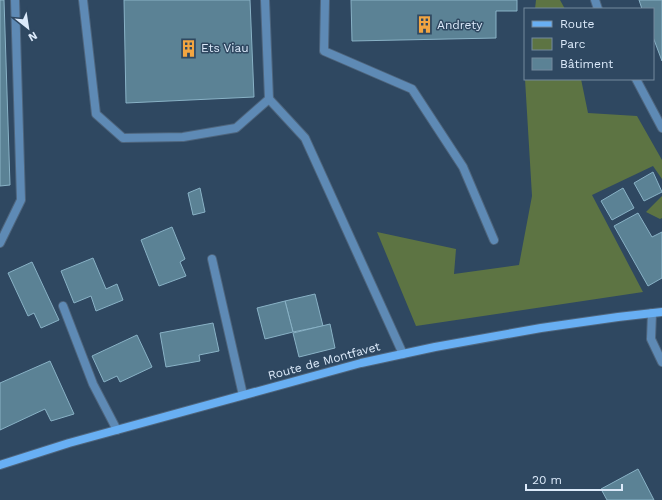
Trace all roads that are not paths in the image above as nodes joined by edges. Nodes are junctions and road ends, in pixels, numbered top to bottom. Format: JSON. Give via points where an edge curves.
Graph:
{"nodes":[{"id":1,"x":15,"y":0,"type":"edge"},
{"id":2,"x":83,"y":0,"type":"edge"},
{"id":3,"x":265,"y":0,"type":"edge"},
{"id":4,"x":325,"y":0,"type":"edge"},
{"id":5,"x":637,"y":80,"type":"edge"},
{"id":6,"x":268,"y":99,"type":"junction"},
{"id":7,"x":662,"y":128,"type":"edge"},
{"id":8,"x":494,"y":240,"type":"dead end"},
{"id":9,"x":0,"y":242,"type":"edge"},
{"id":10,"x":212,"y":259,"type":"dead end"},
{"id":11,"x":63,"y":306,"type":"dead end"},
{"id":12,"x":662,"y":312,"type":"edge"},
{"id":13,"x":652,"y":313,"type":"junction"},
{"id":14,"x":403,"y":354,"type":"junction"},
{"id":15,"x":662,"y":362,"type":"edge"},
{"id":16,"x":243,"y":395,"type":"junction"},
{"id":17,"x":117,"y":430,"type":"junction"},
{"id":18,"x":0,"y":465,"type":"edge"}],
"edges":[{"from":1,"to":9,"type":"lane","via":[[22,200]]},
{"from":2,"to":6,"type":"lane","via":[[96,114],[123,138],[183,136],[236,128]]},
{"from":3,"to":6,"type":"lane"},
{"from":4,"to":8,"type":"lane","via":[[324,51],[412,89],[463,167]]},
{"from":5,"to":7,"type":"lane"},
{"from":6,"to":14,"type":"lane","via":[[305,138]]},
{"from":10,"to":16,"type":"lane"},
{"from":11,"to":17,"type":"lane","via":[[93,384]]},
{"from":12,"to":13,"type":"street","name":"Route de Montfavet"},
{"from":13,"to":14,"type":"street","name":"Route de Montfavet","via":[[541,328]]},
{"from":13,"to":15,"type":"lane","via":[[651,339]]},
{"from":14,"to":16,"type":"street","name":"Route de Montfavet"},
{"from":16,"to":17,"type":"street","name":"Route de Montfavet"},
{"from":17,"to":18,"type":"street","name":"Route de Montfavet"}]}
